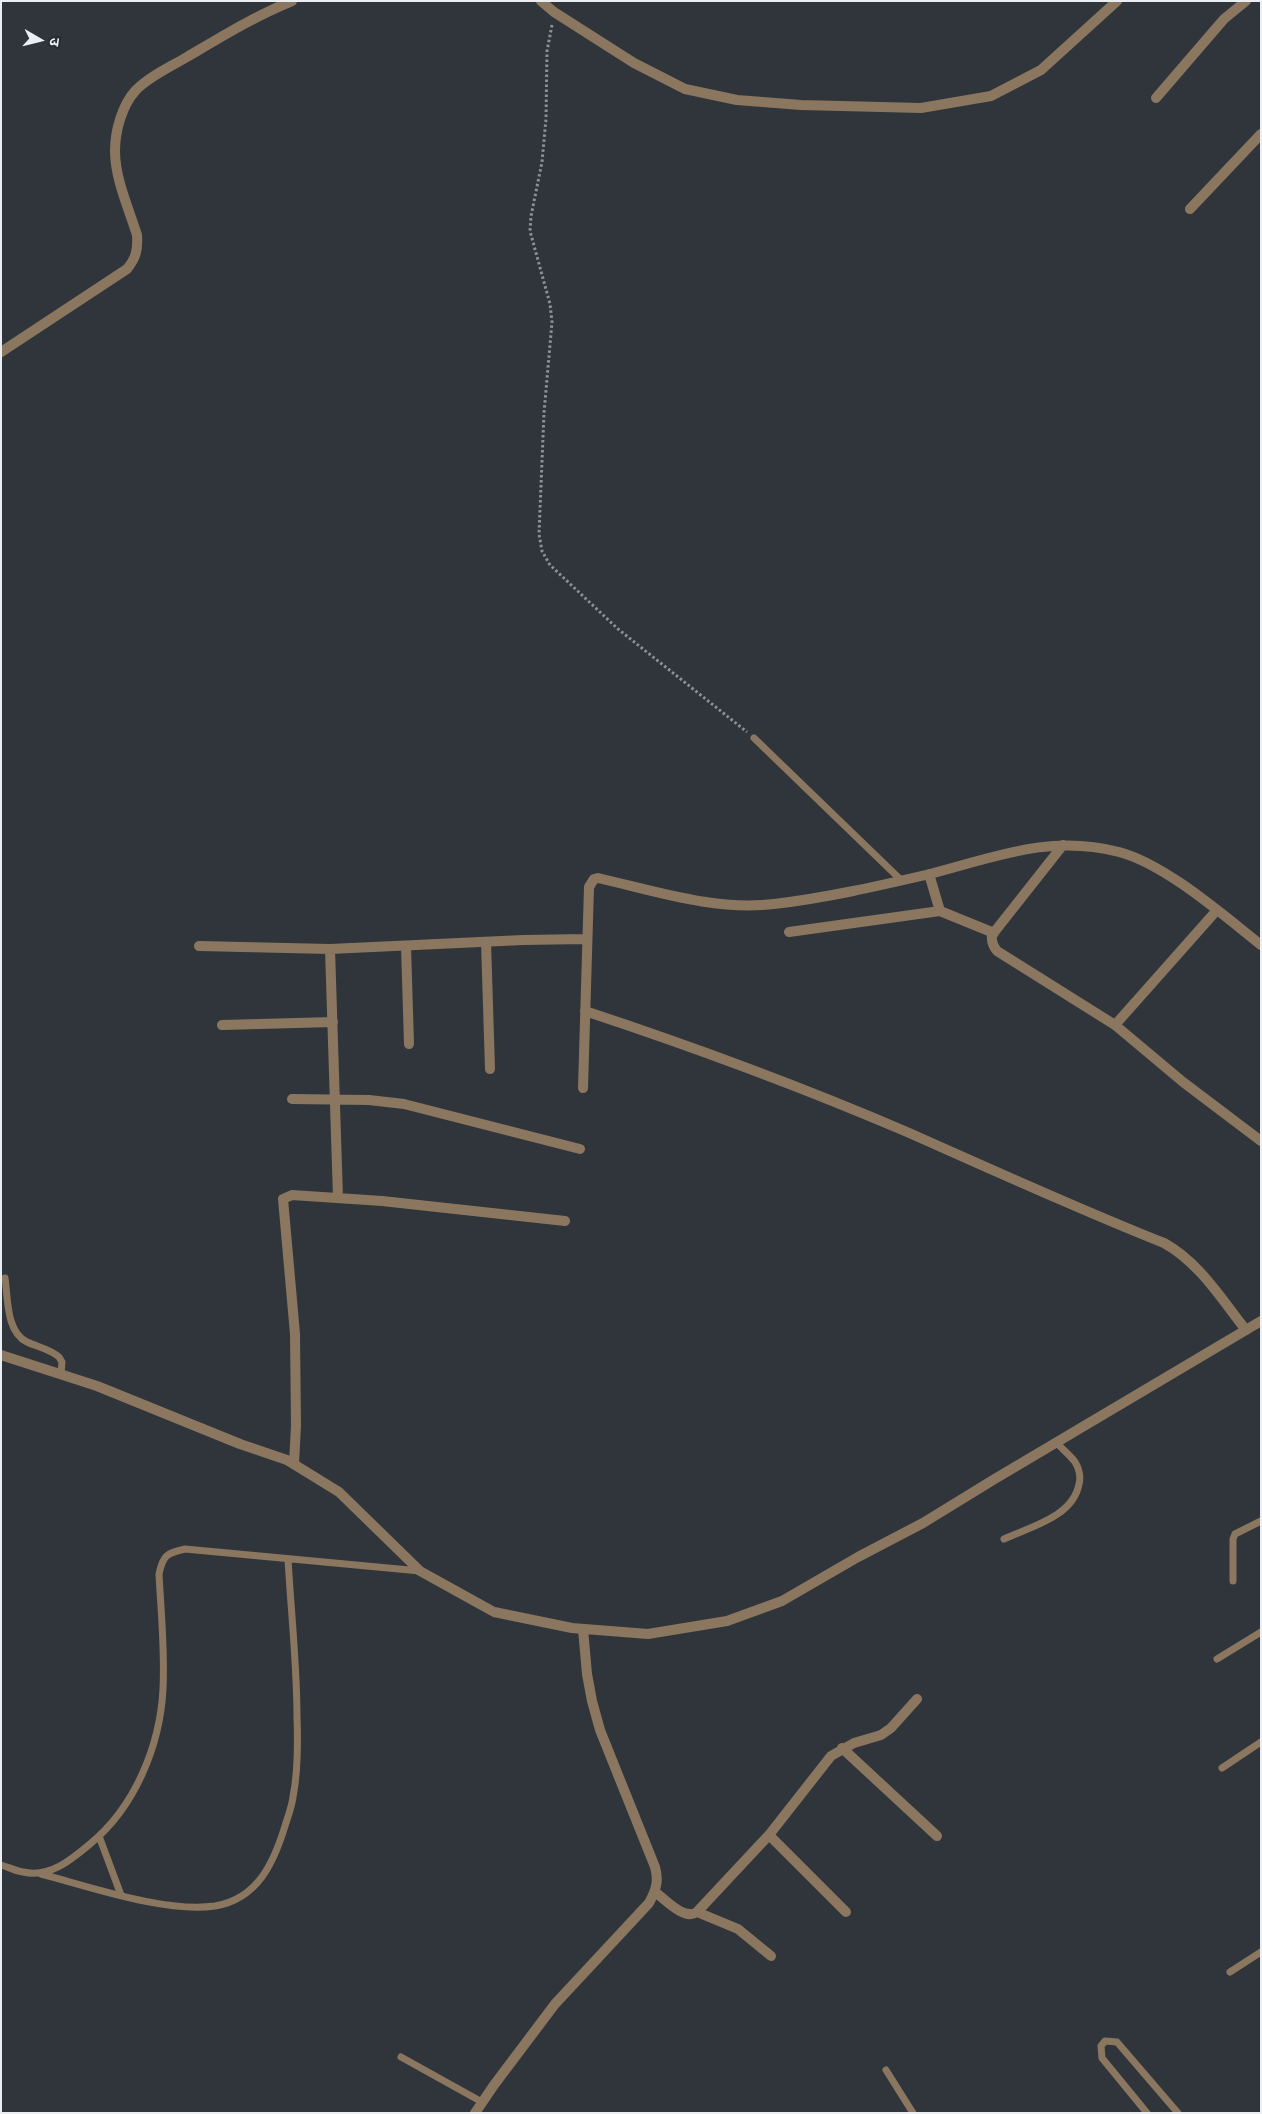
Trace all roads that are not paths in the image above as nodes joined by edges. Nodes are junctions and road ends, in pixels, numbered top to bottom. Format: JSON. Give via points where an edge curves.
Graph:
{"nodes":[{"id":1,"x":292,"y":1,"type":"edge"},
{"id":2,"x":541,"y":1,"type":"edge"},
{"id":3,"x":1117,"y":1,"type":"edge"},
{"id":4,"x":1246,"y":1,"type":"edge"},
{"id":5,"x":1156,"y":98,"type":"dead end"},
{"id":6,"x":1261,"y":134,"type":"edge"},
{"id":7,"x":1190,"y":209,"type":"dead end"},
{"id":8,"x":1,"y":352,"type":"edge"},
{"id":9,"x":754,"y":738,"type":"road end"},
{"id":10,"x":1063,"y":845,"type":"junction"},
{"id":11,"x":929,"y":874,"type":"junction"},
{"id":12,"x":901,"y":880,"type":"junction"},
{"id":13,"x":1217,"y":910,"type":"junction"},
{"id":14,"x":940,"y":911,"type":"junction"},
{"id":15,"x":789,"y":932,"type":"dead end"},
{"id":16,"x":994,"y":933,"type":"junction"},
{"id":17,"x":588,"y":939,"type":"junction"},
{"id":18,"x":486,"y":942,"type":"junction"},
{"id":19,"x":1261,"y":945,"type":"edge"},
{"id":20,"x":198,"y":946,"type":"dead end"},
{"id":21,"x":406,"y":946,"type":"junction"},
{"id":22,"x":330,"y":949,"type":"junction"},
{"id":23,"x":585,"y":1012,"type":"junction"},
{"id":24,"x":333,"y":1022,"type":"junction"},
{"id":25,"x":222,"y":1025,"type":"dead end"},
{"id":26,"x":1115,"y":1025,"type":"junction"},
{"id":27,"x":409,"y":1044,"type":"dead end"},
{"id":28,"x":490,"y":1069,"type":"dead end"},
{"id":29,"x":583,"y":1088,"type":"dead end"},
{"id":30,"x":335,"y":1098,"type":"junction"},
{"id":31,"x":292,"y":1100,"type":"dead end"},
{"id":32,"x":1261,"y":1141,"type":"edge"},
{"id":33,"x":580,"y":1149,"type":"dead end"},
{"id":34,"x":338,"y":1198,"type":"junction"},
{"id":35,"x":565,"y":1221,"type":"dead end"},
{"id":36,"x":5,"y":1278,"type":"dead end"},
{"id":37,"x":1261,"y":1321,"type":"edge"},
{"id":38,"x":1246,"y":1330,"type":"junction"},
{"id":39,"x":1,"y":1356,"type":"edge"},
{"id":40,"x":61,"y":1374,"type":"junction"},
{"id":41,"x":1056,"y":1442,"type":"junction"},
{"id":42,"x":294,"y":1464,"type":"junction"},
{"id":43,"x":1261,"y":1521,"type":"edge"},
{"id":44,"x":1004,"y":1539,"type":"dead end"},
{"id":45,"x":288,"y":1559,"type":"junction"},
{"id":46,"x":420,"y":1571,"type":"junction"},
{"id":47,"x":1233,"y":1581,"type":"dead end"},
{"id":48,"x":584,"y":1629,"type":"junction"},
{"id":49,"x":1261,"y":1632,"type":"edge"},
{"id":50,"x":1217,"y":1659,"type":"dead end"},
{"id":51,"x":918,"y":1699,"type":"dead end"},
{"id":52,"x":1261,"y":1742,"type":"edge"},
{"id":53,"x":842,"y":1748,"type":"junction"},
{"id":54,"x":1222,"y":1768,"type":"dead end"},
{"id":55,"x":768,"y":1834,"type":"junction"},
{"id":56,"x":99,"y":1836,"type":"junction"},
{"id":57,"x":937,"y":1836,"type":"dead end"},
{"id":58,"x":1,"y":1865,"type":"edge"},
{"id":59,"x":39,"y":1874,"type":"junction"},
{"id":60,"x":655,"y":1892,"type":"junction"},
{"id":61,"x":122,"y":1895,"type":"junction"},
{"id":62,"x":697,"y":1912,"type":"junction"},
{"id":63,"x":846,"y":1912,"type":"dead end"},
{"id":64,"x":1261,"y":1952,"type":"edge"},
{"id":65,"x":771,"y":1956,"type":"dead end"},
{"id":66,"x":1230,"y":1972,"type":"dead end"},
{"id":67,"x":401,"y":2057,"type":"dead end"},
{"id":68,"x":886,"y":2070,"type":"dead end"},
{"id":69,"x":482,"y":2102,"type":"junction"},
{"id":70,"x":475,"y":2113,"type":"edge"},
{"id":71,"x":913,"y":2113,"type":"edge"},
{"id":72,"x":1148,"y":2113,"type":"edge"},
{"id":73,"x":1178,"y":2113,"type":"edge"}],
"edges":[{"from":1,"to":8,"type":"street","via":[[256,16],[153,77],[136,91],[125,107],[115,150],[116,168],[137,236],[134,260],[127,269]]},
{"from":2,"to":3,"type":"street","via":[[634,64],[685,89],[746,101],[920,108],[991,96],[1041,70]]},
{"from":4,"to":5,"type":"street","via":[[1224,19]]},
{"from":6,"to":7,"type":"street"},
{"from":9,"to":12,"type":"lane"},
{"from":10,"to":11,"type":"street","via":[[1035,847]]},
{"from":10,"to":13,"type":"street","via":[[1118,852],[1148,863]]},
{"from":10,"to":16,"type":"street"},
{"from":11,"to":12,"type":"street"},
{"from":11,"to":14,"type":"street"},
{"from":12,"to":17,"type":"street","via":[[820,898],[736,905],[692,900],[598,878],[589,887]]},
{"from":13,"to":19,"type":"street"},
{"from":13,"to":26,"type":"street"},
{"from":14,"to":15,"type":"street"},
{"from":14,"to":16,"type":"street"},
{"from":16,"to":26,"type":"street","via":[[991,941],[997,951]]},
{"from":17,"to":18,"type":"street"},
{"from":17,"to":23,"type":"street"},
{"from":18,"to":21,"type":"street"},
{"from":18,"to":28,"type":"street"},
{"from":20,"to":22,"type":"street"},
{"from":21,"to":22,"type":"street"},
{"from":21,"to":27,"type":"street"},
{"from":22,"to":24,"type":"street"},
{"from":23,"to":29,"type":"street"},
{"from":23,"to":38,"type":"street","via":[[711,1054],[906,1132],[1164,1243],[1190,1262]]},
{"from":24,"to":25,"type":"street"},
{"from":24,"to":30,"type":"street"},
{"from":26,"to":32,"type":"street"},
{"from":30,"to":31,"type":"street"},
{"from":30,"to":33,"type":"street","via":[[404,1104]]},
{"from":30,"to":34,"type":"street"},
{"from":34,"to":35,"type":"street"},
{"from":34,"to":42,"type":"street","via":[[292,1195],[283,1199],[295,1334]]},
{"from":36,"to":40,"type":"lane","via":[[16,1333],[59,1356]]},
{"from":37,"to":38,"type":"street"},
{"from":38,"to":41,"type":"street"},
{"from":39,"to":40,"type":"street"},
{"from":40,"to":42,"type":"street"},
{"from":41,"to":44,"type":"lane","via":[[1076,1463],[1080,1478],[1078,1492],[1063,1510]]},
{"from":41,"to":48,"type":"street","via":[[923,1523],[782,1602],[727,1621],[648,1634]]},
{"from":42,"to":46,"type":"street","via":[[340,1492]]},
{"from":43,"to":47,"type":"lane","via":[[1235,1534]]},
{"from":45,"to":46,"type":"lane"},
{"from":45,"to":56,"type":"lane","via":[[185,1549],[170,1552],[162,1561],[159,1574],[163,1690],[155,1737],[142,1776],[122,1810]]},
{"from":45,"to":61,"type":"lane","via":[[298,1748],[293,1797],[275,1857],[259,1882],[247,1892],[216,1906],[158,1904]]},
{"from":46,"to":48,"type":"street","via":[[494,1612]]},
{"from":48,"to":60,"type":"street","via":[[592,1701],[600,1730],[655,1867],[658,1878]]},
{"from":49,"to":50,"type":"lane"},
{"from":51,"to":53,"type":"street","via":[[891,1728]]},
{"from":52,"to":54,"type":"lane"},
{"from":53,"to":55,"type":"street"},
{"from":53,"to":57,"type":"street"},
{"from":55,"to":62,"type":"street"},
{"from":55,"to":63,"type":"street"},
{"from":56,"to":59,"type":"lane","via":[[73,1858]]},
{"from":56,"to":61,"type":"lane"},
{"from":58,"to":59,"type":"lane"},
{"from":59,"to":61,"type":"lane"},
{"from":60,"to":62,"type":"street","via":[[685,1914]]},
{"from":60,"to":69,"type":"street","via":[[649,1903],[555,2004]]},
{"from":62,"to":65,"type":"street","via":[[738,1930]]},
{"from":64,"to":66,"type":"lane"},
{"from":67,"to":69,"type":"lane"},
{"from":68,"to":71,"type":"lane"},
{"from":69,"to":70,"type":"street"},
{"from":72,"to":73,"type":"lane","via":[[1102,2058],[1101,2046],[1106,2042],[1117,2042]]}]}
